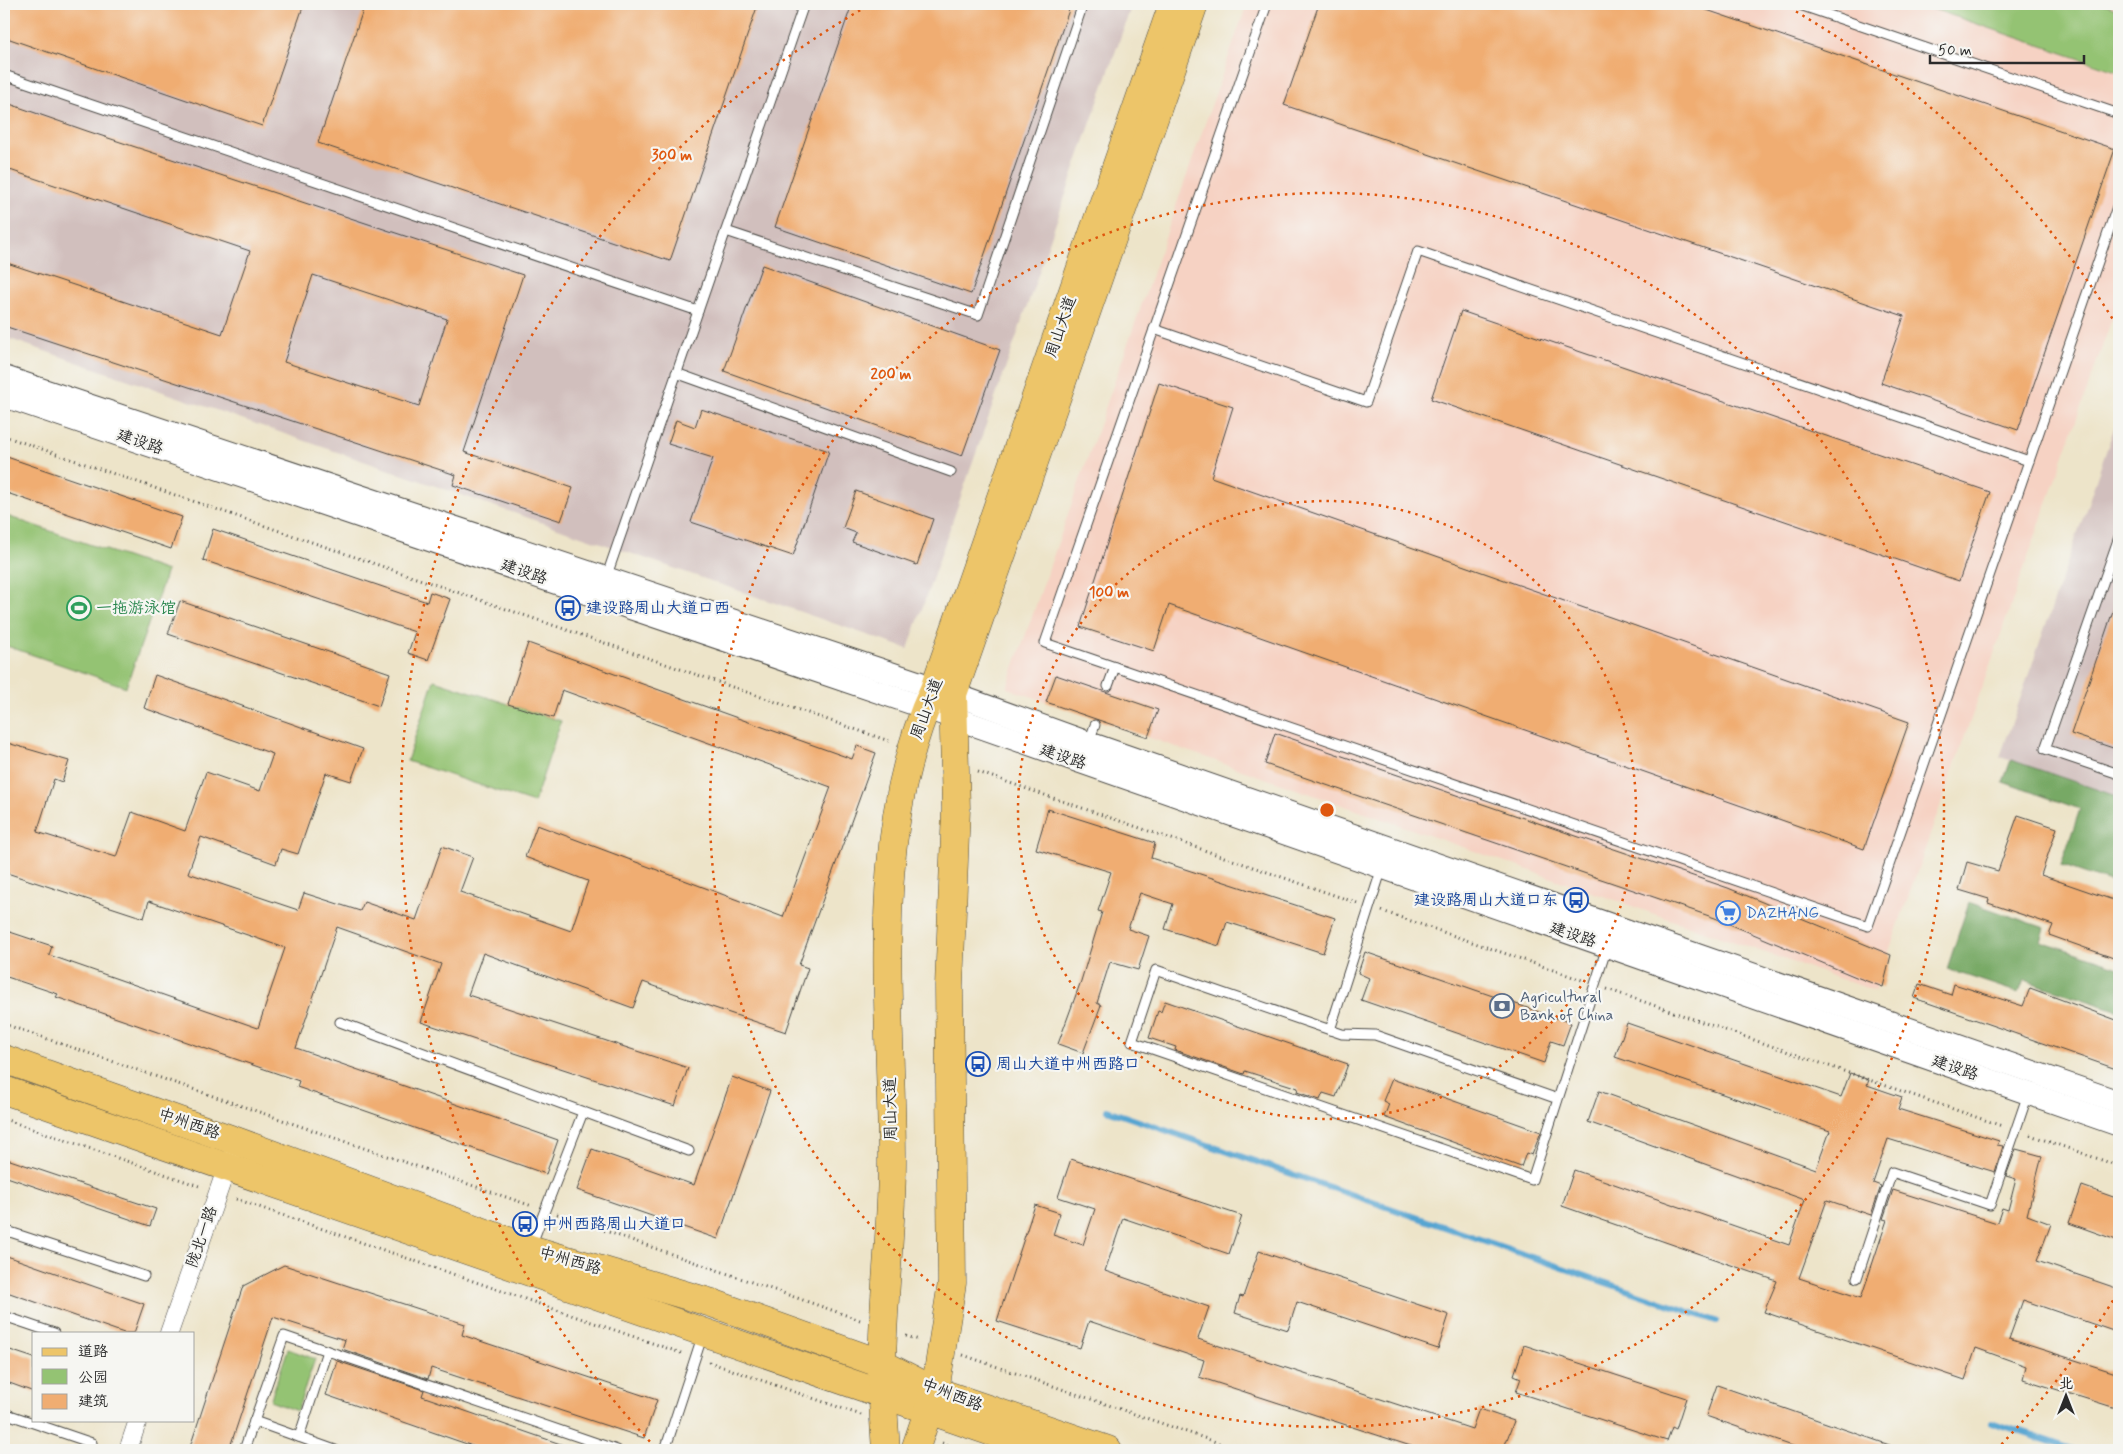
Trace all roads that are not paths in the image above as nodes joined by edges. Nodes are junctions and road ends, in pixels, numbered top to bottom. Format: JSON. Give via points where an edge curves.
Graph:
{"nodes":[{"id":1,"x":804,"y":4,"type":"edge"},
{"id":2,"x":1083,"y":4,"type":"edge"},
{"id":3,"x":1173,"y":4,"type":"edge"},
{"id":4,"x":1194,"y":4,"type":"edge"},
{"id":5,"x":1267,"y":4,"type":"edge"},
{"id":6,"x":1797,"y":4,"type":"edge"},
{"id":7,"x":4,"y":75,"type":"edge"},
{"id":8,"x":2119,"y":114,"type":"edge"},
{"id":9,"x":2119,"y":201,"type":"edge"},
{"id":10,"x":726,"y":231,"type":"junction"},
{"id":11,"x":698,"y":311,"type":"junction"},
{"id":12,"x":1154,"y":329,"type":"junction"},
{"id":13,"x":676,"y":374,"type":"junction"},
{"id":14,"x":4,"y":377,"type":"edge"},
{"id":15,"x":4,"y":396,"type":"edge"},
{"id":16,"x":2029,"y":461,"type":"junction"},
{"id":17,"x":951,"y":472,"type":"dead end"},
{"id":18,"x":2119,"y":537,"type":"edge"},
{"id":19,"x":602,"y":588,"type":"junction"},
{"id":20,"x":1115,"y":667,"type":"junction"},
{"id":21,"x":1108,"y":686,"type":"dead end"},
{"id":22,"x":942,"y":702,"type":"junction"},
{"id":23,"x":1089,"y":744,"type":"junction"},
{"id":24,"x":2119,"y":774,"type":"edge"},
{"id":25,"x":1382,"y":868,"type":"junction"},
{"id":26,"x":1607,"y":947,"type":"junction"},
{"id":27,"x":340,"y":1022,"type":"dead end"},
{"id":28,"x":1330,"y":1030,"type":"junction"},
{"id":29,"x":4,"y":1059,"type":"edge"},
{"id":30,"x":4,"y":1090,"type":"edge"},
{"id":31,"x":2028,"y":1093,"type":"junction"},
{"id":32,"x":1558,"y":1099,"type":"junction"},
{"id":33,"x":2119,"y":1102,"type":"edge"},
{"id":34,"x":583,"y":1112,"type":"junction"},
{"id":35,"x":2119,"y":1125,"type":"edge"},
{"id":36,"x":236,"y":1141,"type":"junction"},
{"id":37,"x":688,"y":1151,"type":"dead end"},
{"id":38,"x":227,"y":1166,"type":"junction"},
{"id":39,"x":4,"y":1230,"type":"edge"},
{"id":40,"x":530,"y":1249,"type":"junction"},
{"id":41,"x":144,"y":1276,"type":"dead end"},
{"id":42,"x":1857,"y":1278,"type":"dead end"},
{"id":43,"x":4,"y":1316,"type":"edge"},
{"id":44,"x":51,"y":1332,"type":"edge"},
{"id":45,"x":169,"y":1332,"type":"edge"},
{"id":46,"x":704,"y":1332,"type":"junction"},
{"id":47,"x":328,"y":1351,"type":"junction"},
{"id":48,"x":882,"y":1364,"type":"junction"},
{"id":49,"x":882,"y":1395,"type":"junction"},
{"id":50,"x":4,"y":1413,"type":"edge"},
{"id":51,"x":254,"y":1421,"type":"junction"},
{"id":52,"x":137,"y":1422,"type":"edge"},
{"id":53,"x":925,"y":1422,"type":"edge"},
{"id":54,"x":299,"y":1437,"type":"junction"},
{"id":55,"x":92,"y":1443,"type":"dead end"},
{"id":56,"x":128,"y":1450,"type":"edge"},
{"id":57,"x":244,"y":1450,"type":"edge"},
{"id":58,"x":335,"y":1450,"type":"edge"},
{"id":59,"x":617,"y":1450,"type":"edge"},
{"id":60,"x":665,"y":1450,"type":"edge"},
{"id":61,"x":886,"y":1450,"type":"edge"},
{"id":62,"x":1044,"y":1450,"type":"edge"},
{"id":63,"x":1108,"y":1450,"type":"edge"}],
"edges":[{"from":1,"to":10,"type":"lane"},
{"from":2,"to":10,"type":"lane","via":[[978,315]]},
{"from":3,"to":22,"type":"main road","name":"周山大道"},
{"from":4,"to":22,"type":"main road","name":"周山大道"},
{"from":5,"to":12,"type":"lane"},
{"from":6,"to":8,"type":"lane"},
{"from":7,"to":11,"type":"lane"},
{"from":9,"to":16,"type":"lane"},
{"from":10,"to":11,"type":"lane"},
{"from":11,"to":13,"type":"lane"},
{"from":12,"to":16,"type":"lane","via":[[1366,402],[1418,251]]},
{"from":12,"to":20,"type":"lane","via":[[1045,643]]},
{"from":13,"to":17,"type":"lane"},
{"from":13,"to":19,"type":"lane"},
{"from":14,"to":19,"type":"street","name":"建设路"},
{"from":15,"to":19,"type":"street","name":"建设路"},
{"from":16,"to":20,"type":"lane","via":[[1868,926]]},
{"from":18,"to":24,"type":"lane","via":[[2045,749]]},
{"from":19,"to":22,"type":"street","name":"建设路"},
{"from":20,"to":21,"type":"lane"},
{"from":22,"to":23,"type":"street","name":"建设路"},
{"from":22,"to":48,"type":"main road","name":"周山大道","via":[[913,750],[902,783],[887,905],[892,1162]]},
{"from":22,"to":53,"type":"main road","name":"周山大道","via":[[955,764],[956,809],[948,986],[952,1283],[943,1348]]},
{"from":23,"to":25,"type":"street","name":"建设路"},
{"from":23,"to":33,"type":"street","name":"建设路"},
{"from":25,"to":26,"type":"street","name":"建设路"},
{"from":25,"to":28,"type":"lane"},
{"from":26,"to":31,"type":"street","name":"建设路"},
{"from":26,"to":32,"type":"lane"},
{"from":27,"to":34,"type":"lane"},
{"from":28,"to":32,"type":"lane","via":[[1342,1034],[1376,1035]]},
{"from":28,"to":32,"type":"lane","via":[[1156,970],[1132,1042],[1532,1180]]},
{"from":29,"to":36,"type":"main road","name":"中州西路"},
{"from":30,"to":38,"type":"main road","name":"中州西路"},
{"from":31,"to":35,"type":"street","name":"建设路"},
{"from":31,"to":42,"type":"lane","via":[[1990,1205],[1892,1172]]},
{"from":34,"to":37,"type":"lane"},
{"from":34,"to":40,"type":"lane"},
{"from":36,"to":38,"type":"street","name":"陇北一路"},
{"from":36,"to":40,"type":"main road","name":"中州西路"},
{"from":38,"to":45,"type":"street","name":"陇北一路"},
{"from":38,"to":46,"type":"main road","name":"中州西路"},
{"from":39,"to":41,"type":"lane"},
{"from":40,"to":48,"type":"main road","name":"中州西路","via":[[712,1302]]},
{"from":43,"to":44,"type":"lane"},
{"from":46,"to":49,"type":"main road","name":"中州西路"},
{"from":46,"to":60,"type":"lane"},
{"from":47,"to":51,"type":"lane","via":[[284,1336]]},
{"from":47,"to":54,"type":"lane"},
{"from":47,"to":59,"type":"lane"},
{"from":48,"to":49,"type":"main road","name":"周山大道"},
{"from":48,"to":53,"type":"main road","name":"中州西路"},
{"from":49,"to":53,"type":"main road","name":"中州西路"},
{"from":49,"to":61,"type":"main road","name":"周山大道"},
{"from":50,"to":55,"type":"lane"},
{"from":51,"to":54,"type":"lane"},
{"from":51,"to":57,"type":"lane"},
{"from":52,"to":56,"type":"street"},
{"from":53,"to":62,"type":"main road","name":"中州西路"},
{"from":53,"to":63,"type":"main road","name":"中州西路"},
{"from":54,"to":58,"type":"lane"}]}
